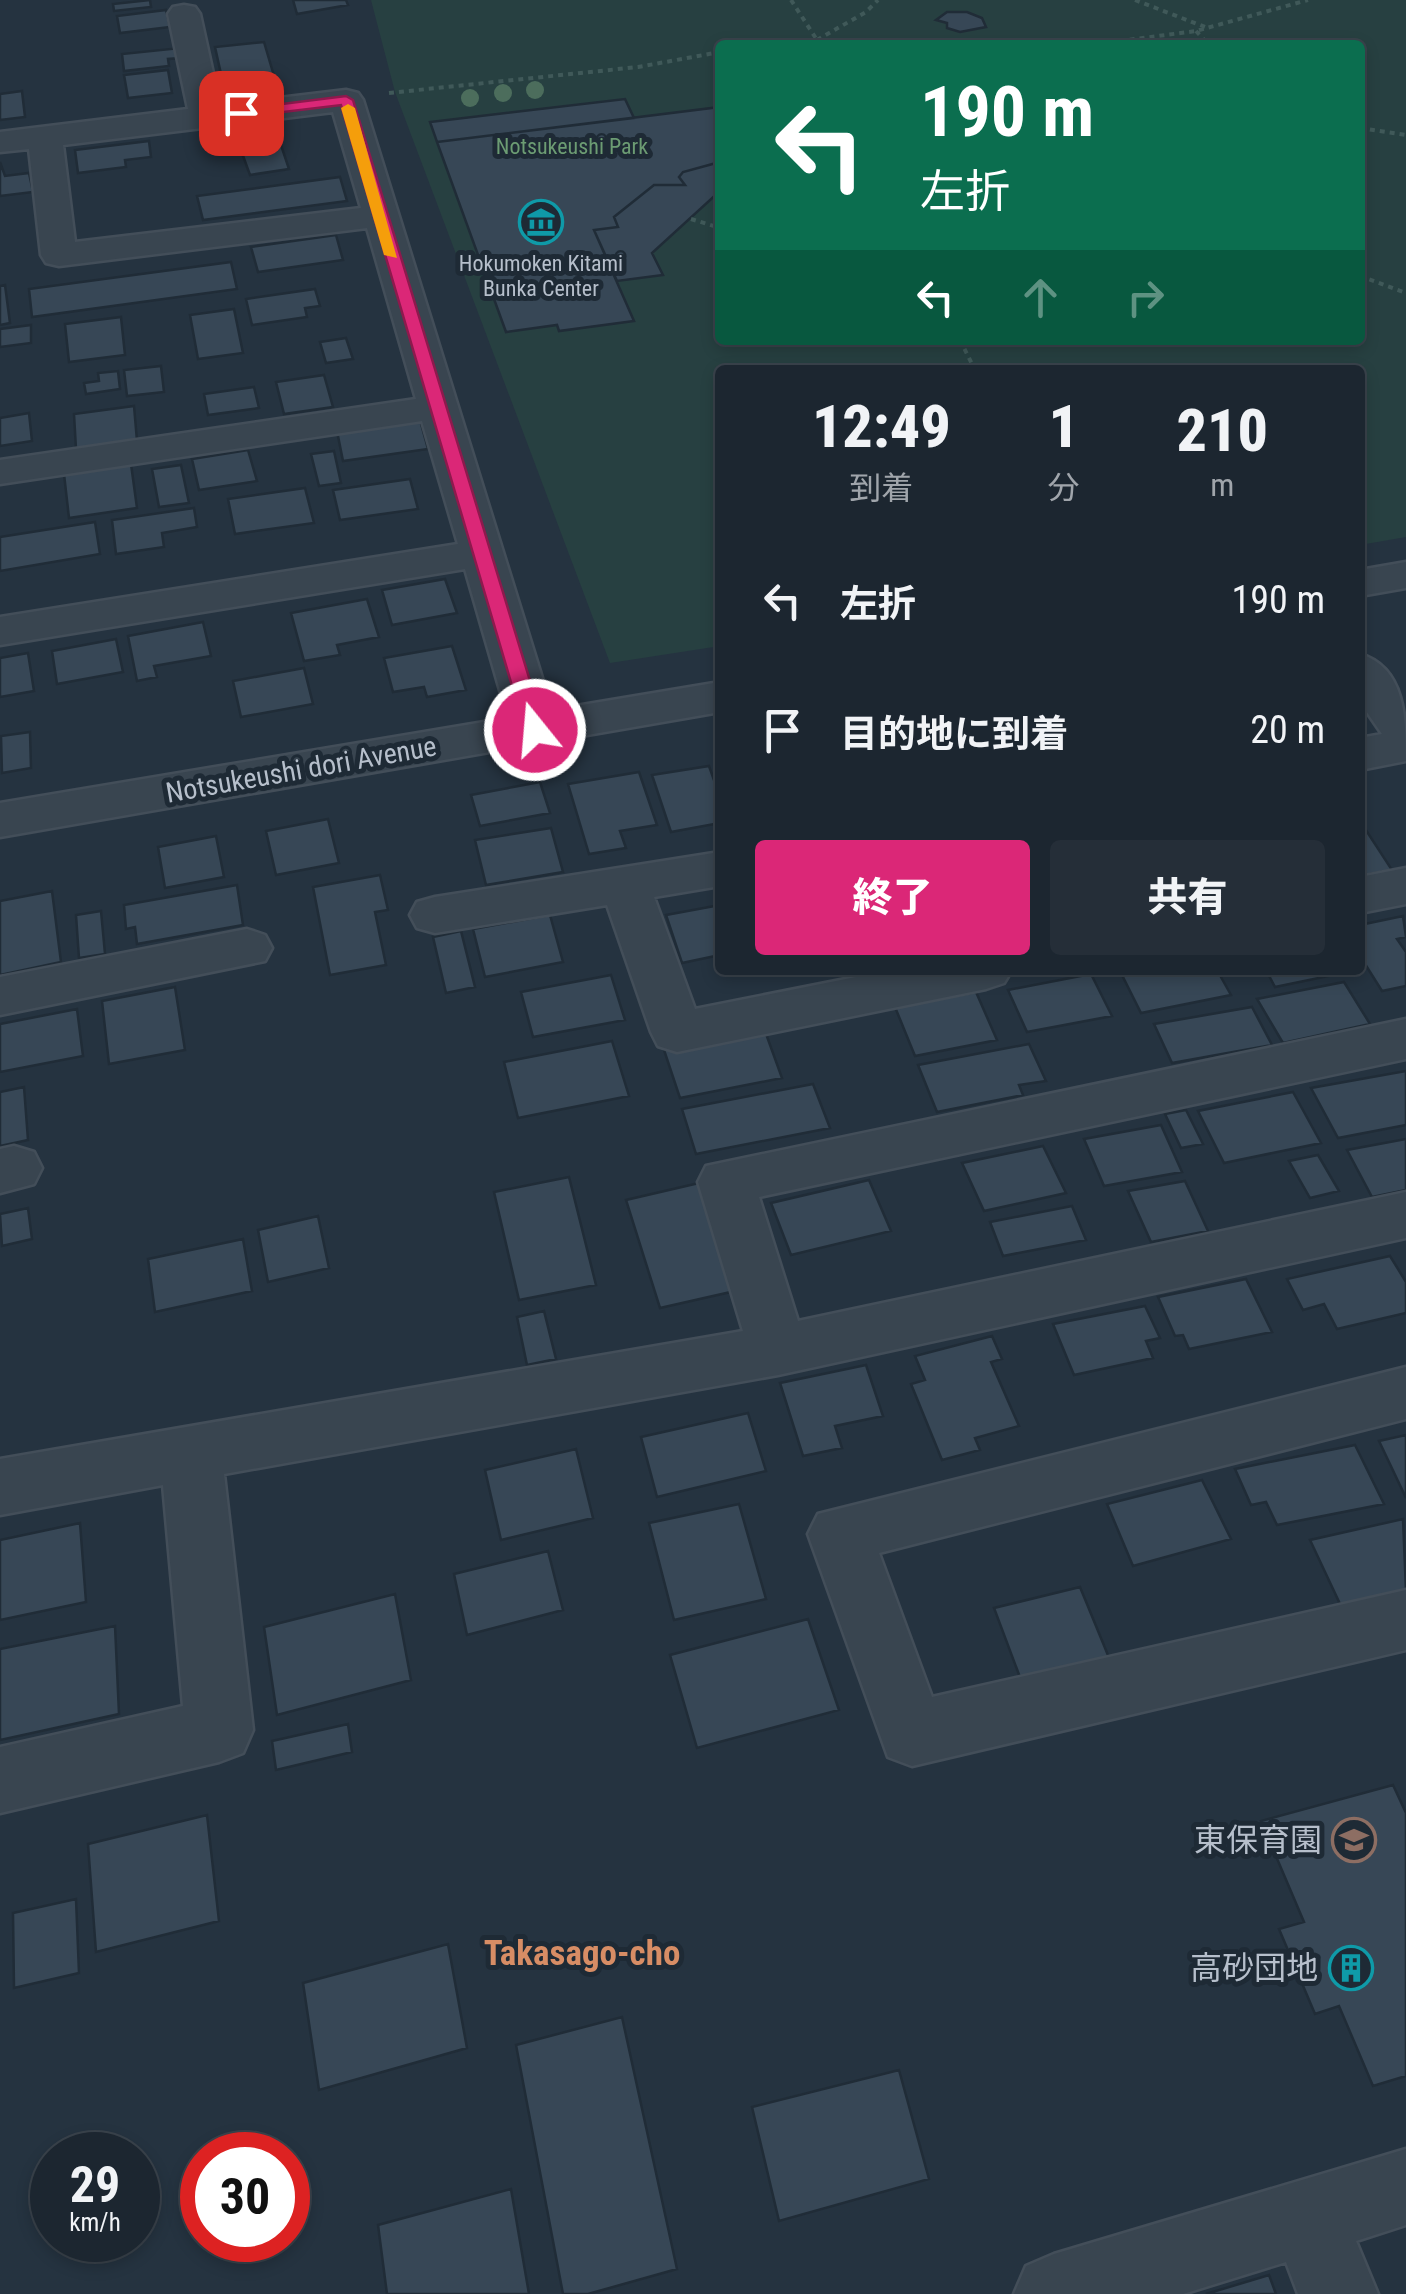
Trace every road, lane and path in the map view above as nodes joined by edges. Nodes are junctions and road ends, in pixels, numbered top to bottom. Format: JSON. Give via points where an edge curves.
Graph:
{"nodes":[{"id":1,"x":791,"y":0,"type":"edge"},
{"id":2,"x":878,"y":0,"type":"edge"},
{"id":3,"x":1135,"y":0,"type":"edge"},
{"id":4,"x":1308,"y":0,"type":"edge"},
{"id":5,"x":184,"y":14,"type":"dead end"},
{"id":6,"x":1206,"y":28,"type":"junction"},
{"id":7,"x":1196,"y":31,"type":"junction"},
{"id":8,"x":817,"y":40,"type":"joint"},
{"id":9,"x":1128,"y":40,"type":"edge"},
{"id":10,"x":1204,"y":40,"type":"edge"},
{"id":11,"x":715,"y":53,"type":"edge"},
{"id":12,"x":346,"y":100,"type":"junction"},
{"id":13,"x":206,"y":117,"type":"junction"},
{"id":14,"x":1365,"y":129,"type":"edge"},
{"id":15,"x":1406,"y":135,"type":"edge"},
{"id":16,"x":45,"y":137,"type":"junction"},
{"id":17,"x":0,"y":142,"type":"edge"},
{"id":18,"x":380,"y":216,"type":"junction"},
{"id":19,"x":691,"y":219,"type":"dead end"},
{"id":20,"x":715,"y":226,"type":"edge"},
{"id":21,"x":1365,"y":278,"type":"edge"},
{"id":22,"x":1406,"y":293,"type":"edge"},
{"id":23,"x":439,"y":406,"type":"junction"},
{"id":24,"x":0,"y":472,"type":"edge"},
{"id":25,"x":482,"y":553,"type":"junction"},
{"id":26,"x":1406,"y":575,"type":"edge"},
{"id":27,"x":1365,"y":582,"type":"edge"},
{"id":28,"x":0,"y":631,"type":"edge"},
{"id":29,"x":1365,"y":675,"type":"edge"},
{"id":30,"x":715,"y":698,"type":"edge"},
{"id":31,"x":535,"y":730,"type":"junction"},
{"id":32,"x":1406,"y":734,"type":"edge"},
{"id":33,"x":1406,"y":746,"type":"edge"},
{"id":34,"x":1365,"y":753,"type":"edge"},
{"id":35,"x":0,"y":820,"type":"edge"},
{"id":36,"x":715,"y":869,"type":"edge"},
{"id":37,"x":625,"y":886,"type":"junction"},
{"id":38,"x":1406,"y":886,"type":"edge"},
{"id":39,"x":1365,"y":894,"type":"edge"},
{"id":40,"x":435,"y":915,"type":"dead end"},
{"id":41,"x":247,"y":948,"type":"dead end"},
{"id":42,"x":961,"y":975,"type":"edge"},
{"id":43,"x":0,"y":996,"type":"edge"},
{"id":44,"x":1406,"y":1039,"type":"edge"},
{"id":45,"x":1406,"y":1215,"type":"edge"},
{"id":46,"x":778,"y":1350,"type":"junction"},
{"id":47,"x":1406,"y":1393,"type":"edge"},
{"id":48,"x":191,"y":1454,"type":"junction"},
{"id":49,"x":0,"y":1487,"type":"edge"},
{"id":50,"x":1406,"y":1620,"type":"edge"},
{"id":51,"x":0,"y":1780,"type":"edge"},
{"id":52,"x":1406,"y":2188,"type":"edge"},
{"id":53,"x":1308,"y":2220,"type":"junction"},
{"id":54,"x":1054,"y":2294,"type":"edge"},
{"id":55,"x":1338,"y":2294,"type":"edge"}],
"edges":[{"from":1,"to":8,"type":"path"},
{"from":2,"to":8,"type":"path"},
{"from":3,"to":6,"type":"path"},
{"from":4,"to":6,"type":"path"},
{"from":5,"to":13,"type":"street"},
{"from":6,"to":7,"type":"path"},
{"from":7,"to":9,"type":"path"},
{"from":7,"to":10,"type":"path"},
{"from":11,"to":12,"type":"path","via":[[659,67]]},
{"from":12,"to":13,"type":"street"},
{"from":12,"to":18,"type":"street"},
{"from":13,"to":16,"type":"street"},
{"from":14,"to":15,"type":"path"},
{"from":16,"to":17,"type":"street"},
{"from":16,"to":18,"type":"street","via":[[60,255]]},
{"from":18,"to":23,"type":"street"},
{"from":19,"to":20,"type":"path"},
{"from":21,"to":22,"type":"path"},
{"from":23,"to":24,"type":"street"},
{"from":23,"to":25,"type":"street"},
{"from":25,"to":28,"type":"street"},
{"from":25,"to":31,"type":"street"},
{"from":26,"to":27,"type":"street"},
{"from":29,"to":32,"type":"street"},
{"from":30,"to":31,"type":"street","name":"Notsukeushi dori Avenue"},
{"from":31,"to":35,"type":"street","name":"Notsukeushi dori Avenue"},
{"from":33,"to":34,"type":"street"},
{"from":36,"to":37,"type":"street"},
{"from":37,"to":40,"type":"street"},
{"from":37,"to":42,"type":"street","via":[[677,1032]]},
{"from":38,"to":39,"type":"street"},
{"from":41,"to":43,"type":"street"},
{"from":44,"to":46,"type":"street","via":[[726,1182]]},
{"from":45,"to":46,"type":"street"},
{"from":46,"to":48,"type":"street"},
{"from":47,"to":50,"type":"street","via":[[840,1534],[912,1734]]},
{"from":48,"to":49,"type":"street"},
{"from":48,"to":51,"type":"street","via":[[219,1730]]},
{"from":52,"to":53,"type":"street"},
{"from":53,"to":54,"type":"street"},
{"from":53,"to":55,"type":"street"}]}
